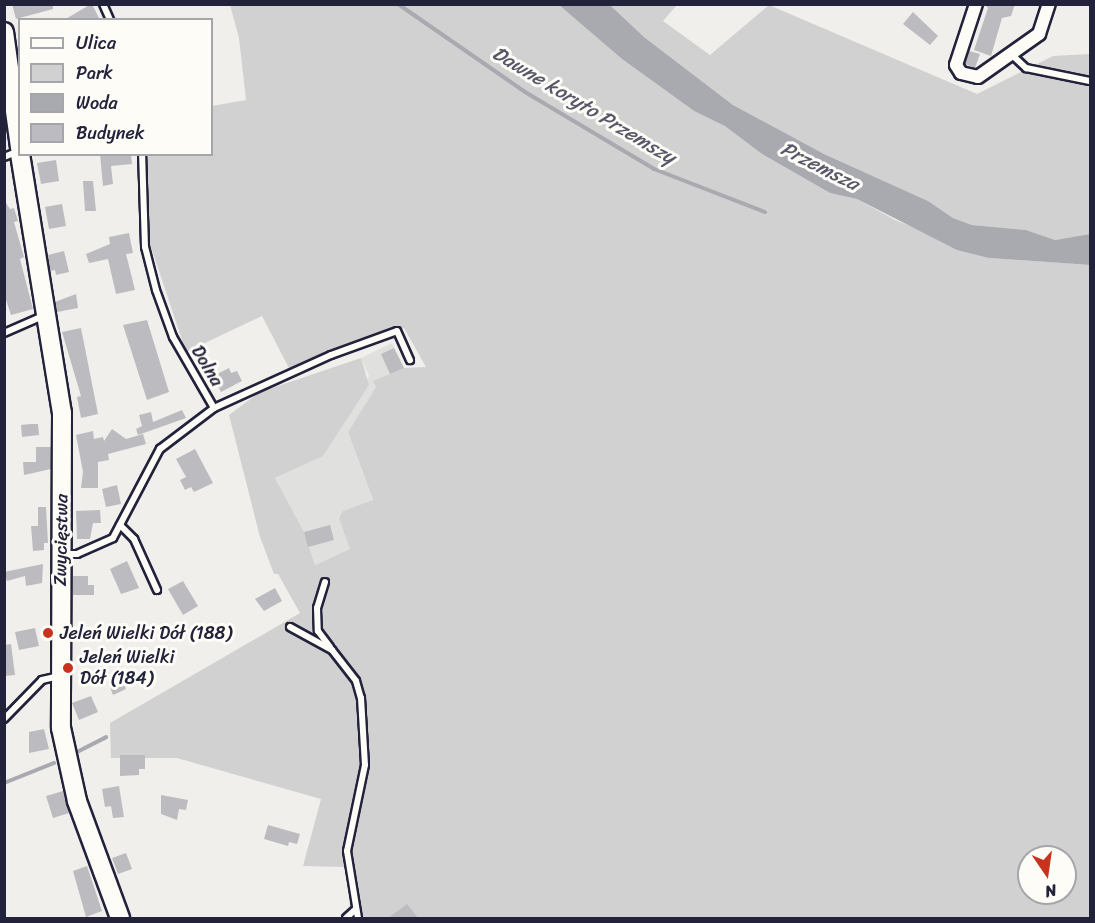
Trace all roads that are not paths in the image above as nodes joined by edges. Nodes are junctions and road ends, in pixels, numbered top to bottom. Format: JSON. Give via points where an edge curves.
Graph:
{"nodes":[{"id":1,"x":103,"y":4,"type":"edge"},
{"id":2,"x":976,"y":4,"type":"edge"},
{"id":3,"x":1048,"y":4,"type":"edge"},
{"id":4,"x":109,"y":18,"type":"edge"},
{"id":5,"x":4,"y":32,"type":"edge"},
{"id":6,"x":1011,"y":54,"type":"junction"},
{"id":7,"x":1090,"y":81,"type":"edge"},
{"id":8,"x":18,"y":125,"type":"edge"},
{"id":9,"x":21,"y":156,"type":"edge"},
{"id":10,"x":142,"y":156,"type":"edge"},
{"id":11,"x":46,"y":315,"type":"junction"},
{"id":12,"x":4,"y":333,"type":"edge"},
{"id":13,"x":410,"y":360,"type":"dead end"},
{"id":14,"x":214,"y":408,"type":"junction"},
{"id":15,"x":120,"y":525,"type":"junction"},
{"id":16,"x":59,"y":555,"type":"junction"},
{"id":17,"x":325,"y":582,"type":"dead end"},
{"id":18,"x":157,"y":591,"type":"dead end"},
{"id":19,"x":290,"y":627,"type":"dead end"},
{"id":20,"x":332,"y":650,"type":"junction"},
{"id":21,"x":59,"y":676,"type":"junction"},
{"id":22,"x":4,"y":719,"type":"edge"},
{"id":23,"x":356,"y":909,"type":"junction"},
{"id":24,"x":120,"y":918,"type":"edge"},
{"id":25,"x":346,"y":918,"type":"edge"},
{"id":26,"x":358,"y":918,"type":"edge"}],
"edges":[{"from":1,"to":4,"type":"lane"},
{"from":2,"to":6,"type":"street","via":[[956,65],[962,73],[978,77]]},
{"from":3,"to":6,"type":"street","via":[[1039,34]]},
{"from":5,"to":8,"type":"street","name":"Zwycięstwa"},
{"from":6,"to":7,"type":"lane","via":[[1026,68]]},
{"from":9,"to":11,"type":"street","name":"Zwycięstwa"},
{"from":10,"to":14,"type":"lane","name":"Dolna","via":[[146,247],[156,290],[173,337]]},
{"from":11,"to":12,"type":"lane"},
{"from":11,"to":16,"type":"street","name":"Zwycięstwa","via":[[62,413]]},
{"from":13,"to":14,"type":"lane","via":[[397,331],[331,355]]},
{"from":14,"to":15,"type":"lane","name":"Dolna","via":[[160,449]]},
{"from":15,"to":16,"type":"lane","name":"Dolna","via":[[113,538],[93,549]]},
{"from":15,"to":18,"type":"lane","via":[[134,539]]},
{"from":16,"to":21,"type":"street","name":"Zwycięstwa"},
{"from":17,"to":20,"type":"lane","via":[[317,608],[318,631]]},
{"from":19,"to":20,"type":"lane"},
{"from":20,"to":23,"type":"lane","via":[[356,681],[361,698],[365,765],[347,851]]},
{"from":21,"to":22,"type":"lane","via":[[42,680]]},
{"from":21,"to":24,"type":"street","name":"Zwycięstwa","via":[[67,765]]},
{"from":23,"to":25,"type":"lane"},
{"from":23,"to":26,"type":"lane"}]}
